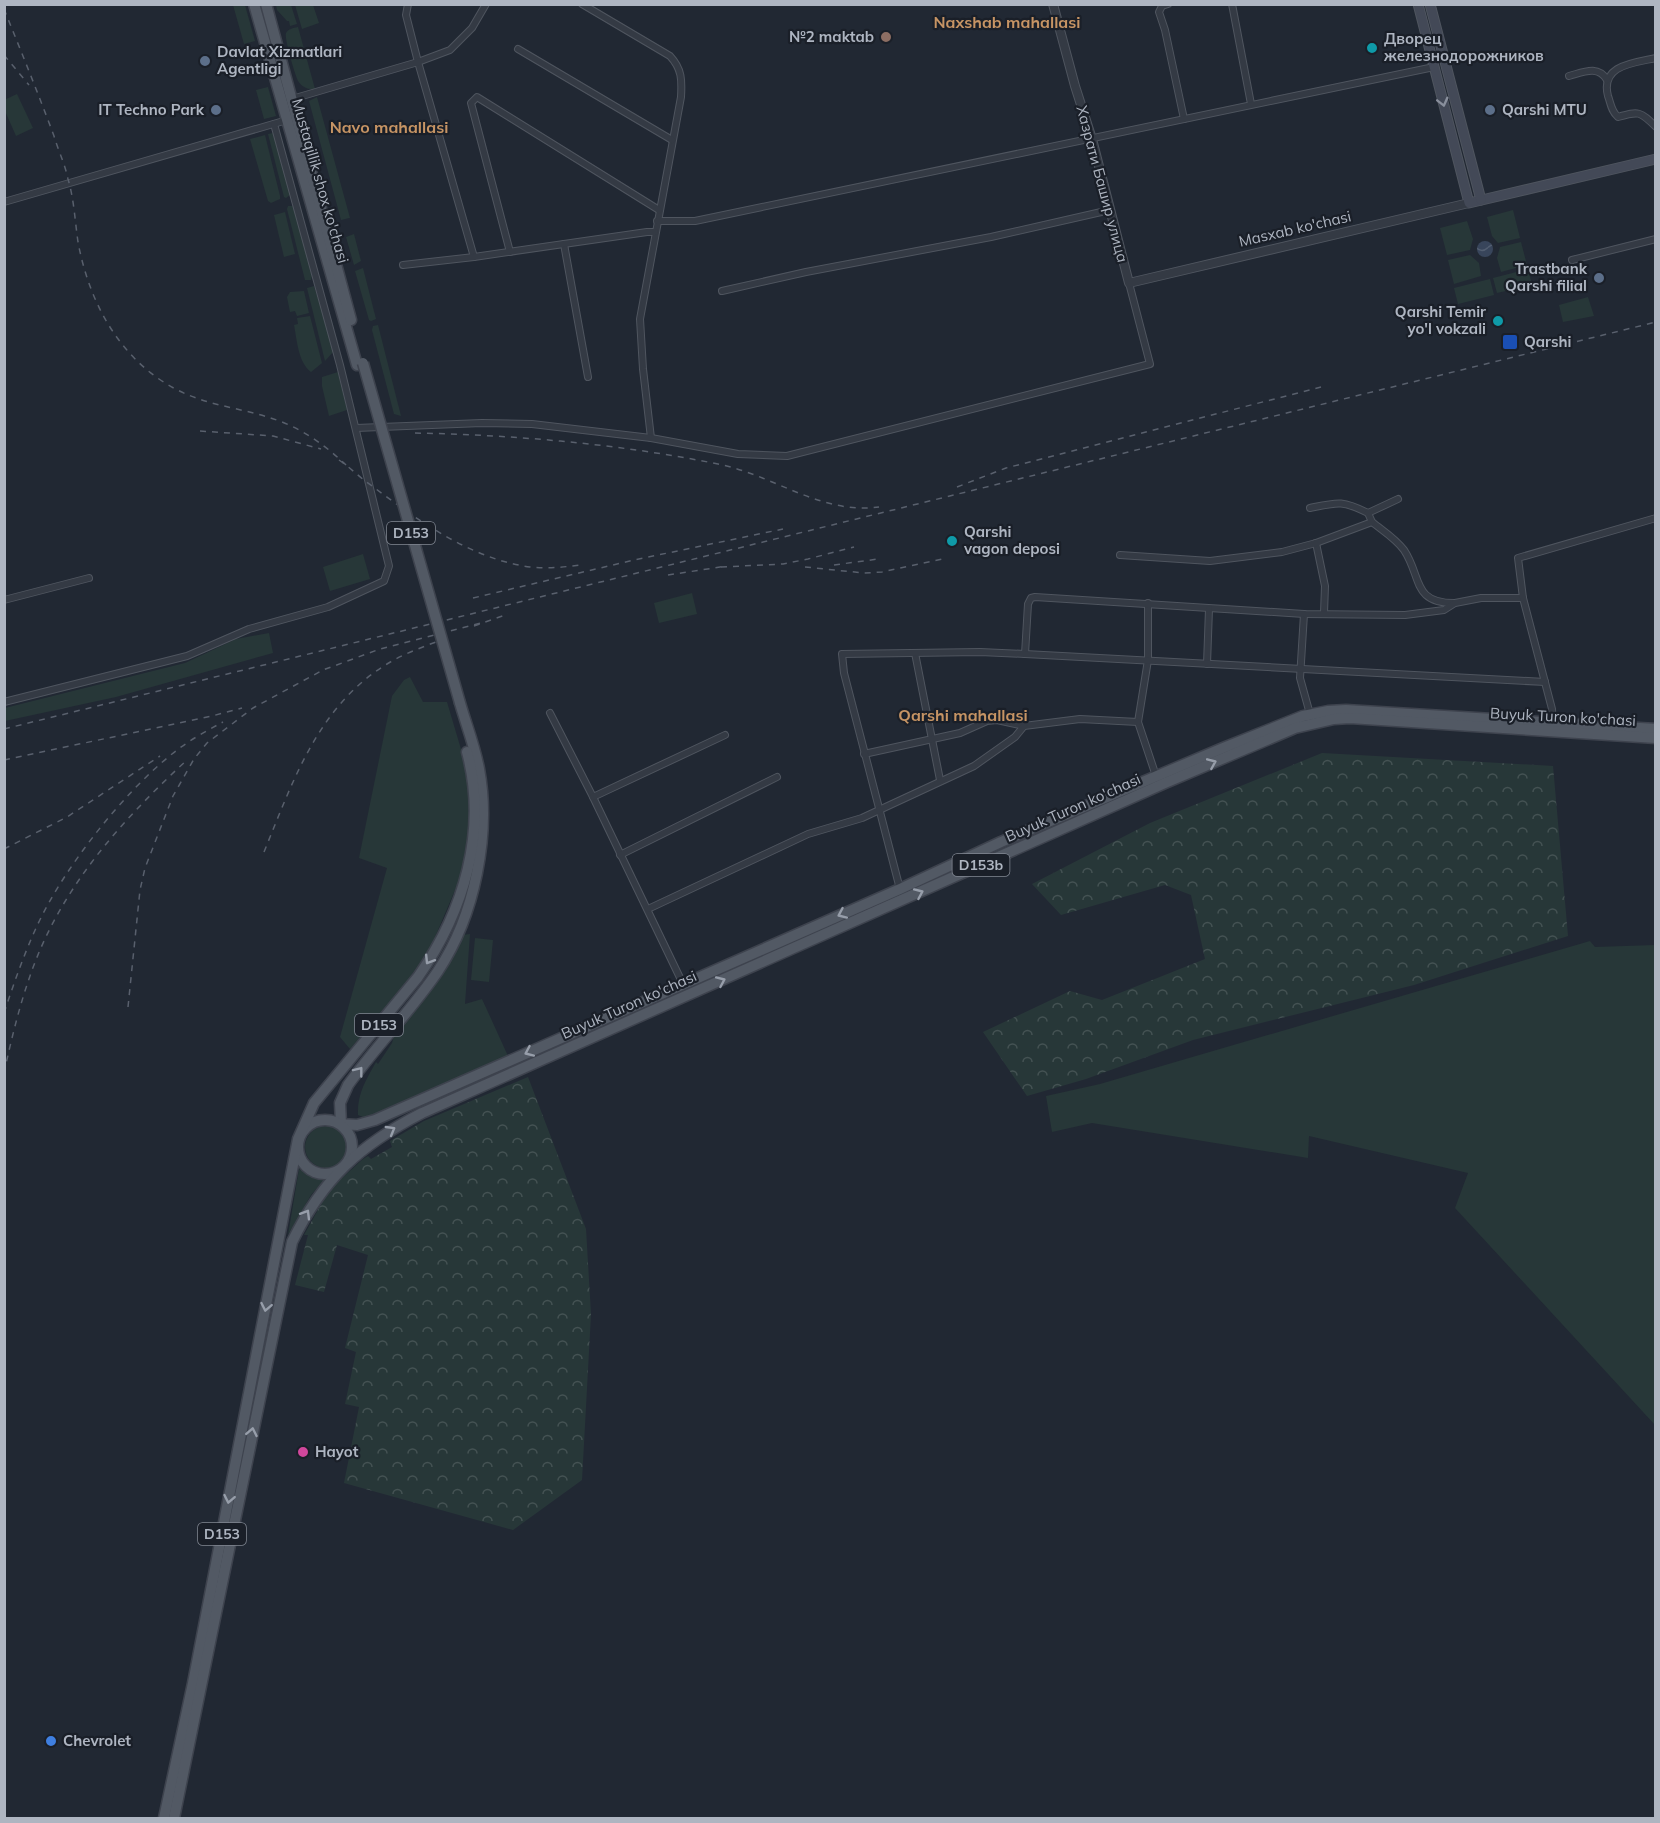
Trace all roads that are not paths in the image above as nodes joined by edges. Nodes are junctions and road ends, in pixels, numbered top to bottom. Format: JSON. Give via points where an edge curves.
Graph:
{"nodes":[{"id":1,"x":254,"y":4,"type":"edge"},
{"id":2,"x":266,"y":4,"type":"edge"},
{"id":3,"x":408,"y":4,"type":"edge"},
{"id":4,"x":486,"y":4,"type":"edge"},
{"id":5,"x":582,"y":4,"type":"edge"},
{"id":6,"x":1053,"y":4,"type":"edge"},
{"id":7,"x":1168,"y":4,"type":"edge"},
{"id":8,"x":1232,"y":4,"type":"edge"},
{"id":9,"x":1418,"y":4,"type":"edge"},
{"id":10,"x":1430,"y":4,"type":"edge"},
{"id":11,"x":518,"y":49,"type":"dead end"},
{"id":12,"x":1656,"y":58,"type":"edge"},
{"id":13,"x":418,"y":62,"type":"junction"},
{"id":14,"x":1434,"y":67,"type":"junction"},
{"id":15,"x":1569,"y":76,"type":"dead end"},
{"id":16,"x":1607,"y":80,"type":"junction"},
{"id":17,"x":292,"y":99,"type":"junction"},
{"id":18,"x":1251,"y":104,"type":"junction"},
{"id":19,"x":1184,"y":119,"type":"junction"},
{"id":20,"x":287,"y":120,"type":"junction"},
{"id":21,"x":274,"y":124,"type":"junction"},
{"id":22,"x":1656,"y":127,"type":"edge"},
{"id":23,"x":1092,"y":139,"type":"junction"},
{"id":24,"x":672,"y":140,"type":"junction"},
{"id":25,"x":1656,"y":159,"type":"edge"},
{"id":26,"x":1481,"y":200,"type":"junction"},
{"id":27,"x":4,"y":202,"type":"edge"},
{"id":28,"x":315,"y":202,"type":"junction"},
{"id":29,"x":1468,"y":203,"type":"junction"},
{"id":30,"x":659,"y":210,"type":"junction"},
{"id":31,"x":1110,"y":210,"type":"junction"},
{"id":32,"x":657,"y":221,"type":"junction"},
{"id":33,"x":655,"y":232,"type":"junction"},
{"id":34,"x":1656,"y":239,"type":"edge"},
{"id":35,"x":564,"y":244,"type":"junction"},
{"id":36,"x":510,"y":252,"type":"junction"},
{"id":37,"x":474,"y":257,"type":"junction"},
{"id":38,"x":1572,"y":260,"type":"dead end"},
{"id":39,"x":403,"y":265,"type":"dead end"},
{"id":40,"x":1129,"y":283,"type":"junction"},
{"id":41,"x":722,"y":291,"type":"dead end"},
{"id":42,"x":588,"y":377,"type":"dead end"},
{"id":43,"x":356,"y":428,"type":"junction"},
{"id":44,"x":651,"y":438,"type":"junction"},
{"id":45,"x":1398,"y":500,"type":"dead end"},
{"id":46,"x":1310,"y":508,"type":"dead end"},
{"id":47,"x":1368,"y":513,"type":"junction"},
{"id":48,"x":1656,"y":518,"type":"edge"},
{"id":49,"x":1372,"y":522,"type":"junction"},
{"id":50,"x":1316,"y":543,"type":"junction"},
{"id":51,"x":1120,"y":555,"type":"dead end"},
{"id":52,"x":89,"y":578,"type":"dead end"},
{"id":53,"x":1522,"y":598,"type":"junction"},
{"id":54,"x":4,"y":600,"type":"edge"},
{"id":55,"x":1148,"y":603,"type":"junction"},
{"id":56,"x":1455,"y":603,"type":"junction"},
{"id":57,"x":1209,"y":609,"type":"junction"},
{"id":58,"x":1324,"y":613,"type":"junction"},
{"id":59,"x":1304,"y":614,"type":"junction"},
{"id":60,"x":915,"y":653,"type":"junction"},
{"id":61,"x":1024,"y":654,"type":"junction"},
{"id":62,"x":1148,"y":660,"type":"junction"},
{"id":63,"x":1207,"y":664,"type":"junction"},
{"id":64,"x":1301,"y":670,"type":"junction"},
{"id":65,"x":1545,"y":682,"type":"junction"},
{"id":66,"x":4,"y":702,"type":"edge"},
{"id":67,"x":457,"y":704,"type":"junction"},
{"id":68,"x":550,"y":713,"type":"dead end"},
{"id":69,"x":1310,"y":714,"type":"junction"},
{"id":70,"x":1138,"y":722,"type":"junction"},
{"id":71,"x":1553,"y":723,"type":"junction"},
{"id":72,"x":1024,"y":726,"type":"junction"},
{"id":73,"x":1656,"y":729,"type":"edge"},
{"id":74,"x":725,"y":735,"type":"dead end"},
{"id":75,"x":1656,"y":738,"type":"edge"},
{"id":76,"x":932,"y":739,"type":"junction"},
{"id":77,"x":864,"y":754,"type":"junction"},
{"id":78,"x":1156,"y":776,"type":"junction"},
{"id":79,"x":777,"y":777,"type":"dead end"},
{"id":80,"x":940,"y":780,"type":"junction"},
{"id":81,"x":593,"y":797,"type":"junction"},
{"id":82,"x":878,"y":810,"type":"junction"},
{"id":83,"x":620,"y":855,"type":"junction"},
{"id":84,"x":898,"y":894,"type":"junction"},
{"id":85,"x":648,"y":909,"type":"junction"},
{"id":86,"x":683,"y":984,"type":"junction"},
{"id":87,"x":341,"y":1124,"type":"junction"},
{"id":88,"x":298,"y":1139,"type":"junction"},
{"id":89,"x":345,"y":1166,"type":"junction"},
{"id":90,"x":165,"y":1818,"type":"edge"},
{"id":91,"x":174,"y":1818,"type":"edge"}],
"edges":[{"from":1,"to":20,"type":"main road","name":"Mustaqillik shox ko'chasi","number":"D153"},
{"from":2,"to":17,"type":"main road","name":"Mustaqillik shox ko'chasi","number":"D153"},
{"from":3,"to":13,"type":"street","via":[[406,15]]},
{"from":4,"to":13,"type":"street","via":[[472,28],[450,50]]},
{"from":5,"to":24,"type":"street","via":[[678,64],[681,97]]},
{"from":6,"to":23,"type":"street","name":"Хазрати Башир улица"},
{"from":7,"to":19,"type":"street","via":[[1159,12]]},
{"from":8,"to":18,"type":"street"},
{"from":9,"to":14,"type":"main road"},
{"from":10,"to":26,"type":"main road"},
{"from":11,"to":24,"type":"street"},
{"from":12,"to":16,"type":"street","via":[[1626,64]]},
{"from":13,"to":17,"type":"street"},
{"from":13,"to":37,"type":"street"},
{"from":14,"to":18,"type":"street"},
{"from":14,"to":29,"type":"main road","one_way":true},
{"from":15,"to":16,"type":"street","via":[[1597,70]]},
{"from":16,"to":22,"type":"street","via":[[1613,112],[1618,117],[1637,112]]},
{"from":17,"to":28,"type":"main road","name":"Mustaqillik shox ko'chasi","number":"D153"},
{"from":18,"to":19,"type":"street"},
{"from":19,"to":23,"type":"street"},
{"from":20,"to":21,"type":"street"},
{"from":20,"to":28,"type":"main road","name":"Mustaqillik shox ko'chasi","number":"D153"},
{"from":21,"to":27,"type":"street"},
{"from":21,"to":43,"type":"street"},
{"from":23,"to":31,"type":"street","name":"Хазрати Башир улица"},
{"from":23,"to":32,"type":"street","via":[[695,221]]},
{"from":24,"to":30,"type":"street"},
{"from":25,"to":26,"type":"main road"},
{"from":26,"to":29,"type":"main road"},
{"from":28,"to":67,"type":"main road","name":"Mustaqillik shox ko'chasi","number":"D153"},
{"from":29,"to":40,"type":"street","name":"Masxab ko'chasi"},
{"from":30,"to":32,"type":"street"},
{"from":30,"to":36,"type":"street","via":[[477,97],[471,104]]},
{"from":31,"to":40,"type":"street","name":"Хазрати Башир улица"},
{"from":31,"to":41,"type":"street"},
{"from":32,"to":33,"type":"street"},
{"from":33,"to":35,"type":"street"},
{"from":33,"to":44,"type":"street","via":[[640,319]]},
{"from":34,"to":38,"type":"street"},
{"from":35,"to":36,"type":"street"},
{"from":35,"to":42,"type":"street"},
{"from":36,"to":37,"type":"street"},
{"from":37,"to":39,"type":"street"},
{"from":40,"to":44,"type":"street","name":"Хазрати Башир улица","via":[[1150,364],[787,456],[738,454]]},
{"from":43,"to":44,"type":"street","via":[[532,424]]},
{"from":43,"to":66,"type":"street","via":[[390,566],[384,581],[327,607],[249,629],[187,656]]},
{"from":45,"to":47,"type":"street"},
{"from":46,"to":47,"type":"street","via":[[1347,502]]},
{"from":47,"to":49,"type":"street"},
{"from":48,"to":53,"type":"street","via":[[1518,558]]},
{"from":49,"to":50,"type":"street"},
{"from":49,"to":56,"type":"street","via":[[1406,553],[1425,596],[1439,603]]},
{"from":50,"to":51,"type":"street","via":[[1282,552],[1210,561]]},
{"from":50,"to":58,"type":"street","via":[[1325,586]]},
{"from":52,"to":54,"type":"street"},
{"from":53,"to":56,"type":"street","via":[[1481,598]]},
{"from":53,"to":65,"type":"street"},
{"from":55,"to":57,"type":"street"},
{"from":55,"to":61,"type":"street","via":[[1031,598]]},
{"from":55,"to":62,"type":"street"},
{"from":56,"to":58,"type":"street","via":[[1444,610],[1405,615]]},
{"from":57,"to":59,"type":"street"},
{"from":57,"to":63,"type":"street"},
{"from":58,"to":59,"type":"street"},
{"from":59,"to":64,"type":"street"},
{"from":60,"to":61,"type":"street"},
{"from":60,"to":76,"type":"street"},
{"from":60,"to":77,"type":"street","via":[[842,654]]},
{"from":61,"to":62,"type":"street"},
{"from":62,"to":63,"type":"street"},
{"from":62,"to":70,"type":"street"},
{"from":63,"to":64,"type":"street"},
{"from":64,"to":65,"type":"street"},
{"from":64,"to":69,"type":"street"},
{"from":65,"to":71,"type":"street"},
{"from":87,"to":67,"type":"main road","number":"D153","one_way":true,"via":[[340,1103],[348,1085],[440,968],[472,893],[483,830],[482,791],[479,768]]},
{"from":67,"to":88,"type":"main road","number":"D153","one_way":true,"via":[[475,794],[476,819],[469,868],[456,908],[432,957],[314,1103]]},
{"from":68,"to":81,"type":"street"},
{"from":69,"to":71,"type":"main road","name":"Buyuk Turon ko'chasi","number":"D153b","via":[[1346,710]]},
{"from":69,"to":78,"type":"main road","name":"Buyuk Turon ko'chasi","number":"D153b"},
{"from":70,"to":72,"type":"street","via":[[1080,719]]},
{"from":70,"to":78,"type":"street"},
{"from":71,"to":73,"type":"main road","name":"Buyuk Turon ko'chasi","number":"D153b"},
{"from":72,"to":76,"type":"street","via":[[987,721],[960,733]]},
{"from":72,"to":80,"type":"street","via":[[1016,738],[974,766]]},
{"from":74,"to":81,"type":"street"},
{"from":84,"to":75,"type":"main road","name":"Buyuk Turon ko'chasi","number":"D153b","one_way":true,"via":[[1319,721],[1350,718]]},
{"from":76,"to":77,"type":"street"},
{"from":76,"to":80,"type":"street"},
{"from":77,"to":82,"type":"street"},
{"from":78,"to":84,"type":"main road","name":"Buyuk Turon ko'chasi","number":"D153b","via":[[1000,842]]},
{"from":79,"to":83,"type":"street"},
{"from":80,"to":82,"type":"street"},
{"from":81,"to":83,"type":"street"},
{"from":82,"to":84,"type":"street"},
{"from":82,"to":85,"type":"street","via":[[808,834]]},
{"from":83,"to":85,"type":"street"},
{"from":84,"to":86,"type":"main road","name":"Buyuk Turon ko'chasi","number":"D153b","one_way":true},
{"from":89,"to":84,"type":"main road","name":"Buyuk Turon ko'chasi","number":"D153b","one_way":true,"via":[[370,1143],[422,1113]]},
{"from":85,"to":86,"type":"street"},
{"from":86,"to":87,"type":"main road","name":"Buyuk Turon ko'chasi","number":"D153b","one_way":true,"via":[[375,1120]]},
{"from":87,"to":88,"type":"main road","via":[[316,1120]]},
{"from":87,"to":89,"type":"main road","number":"D153","via":[[352,1144]]},
{"from":88,"to":89,"type":"main road","via":[[299,1157],[311,1171],[329,1174]]},
{"from":88,"to":90,"type":"main road","number":"D153","one_way":true},
{"from":91,"to":89,"type":"main road","number":"D153","one_way":true,"via":[[292,1242],[304,1215]]}]}
